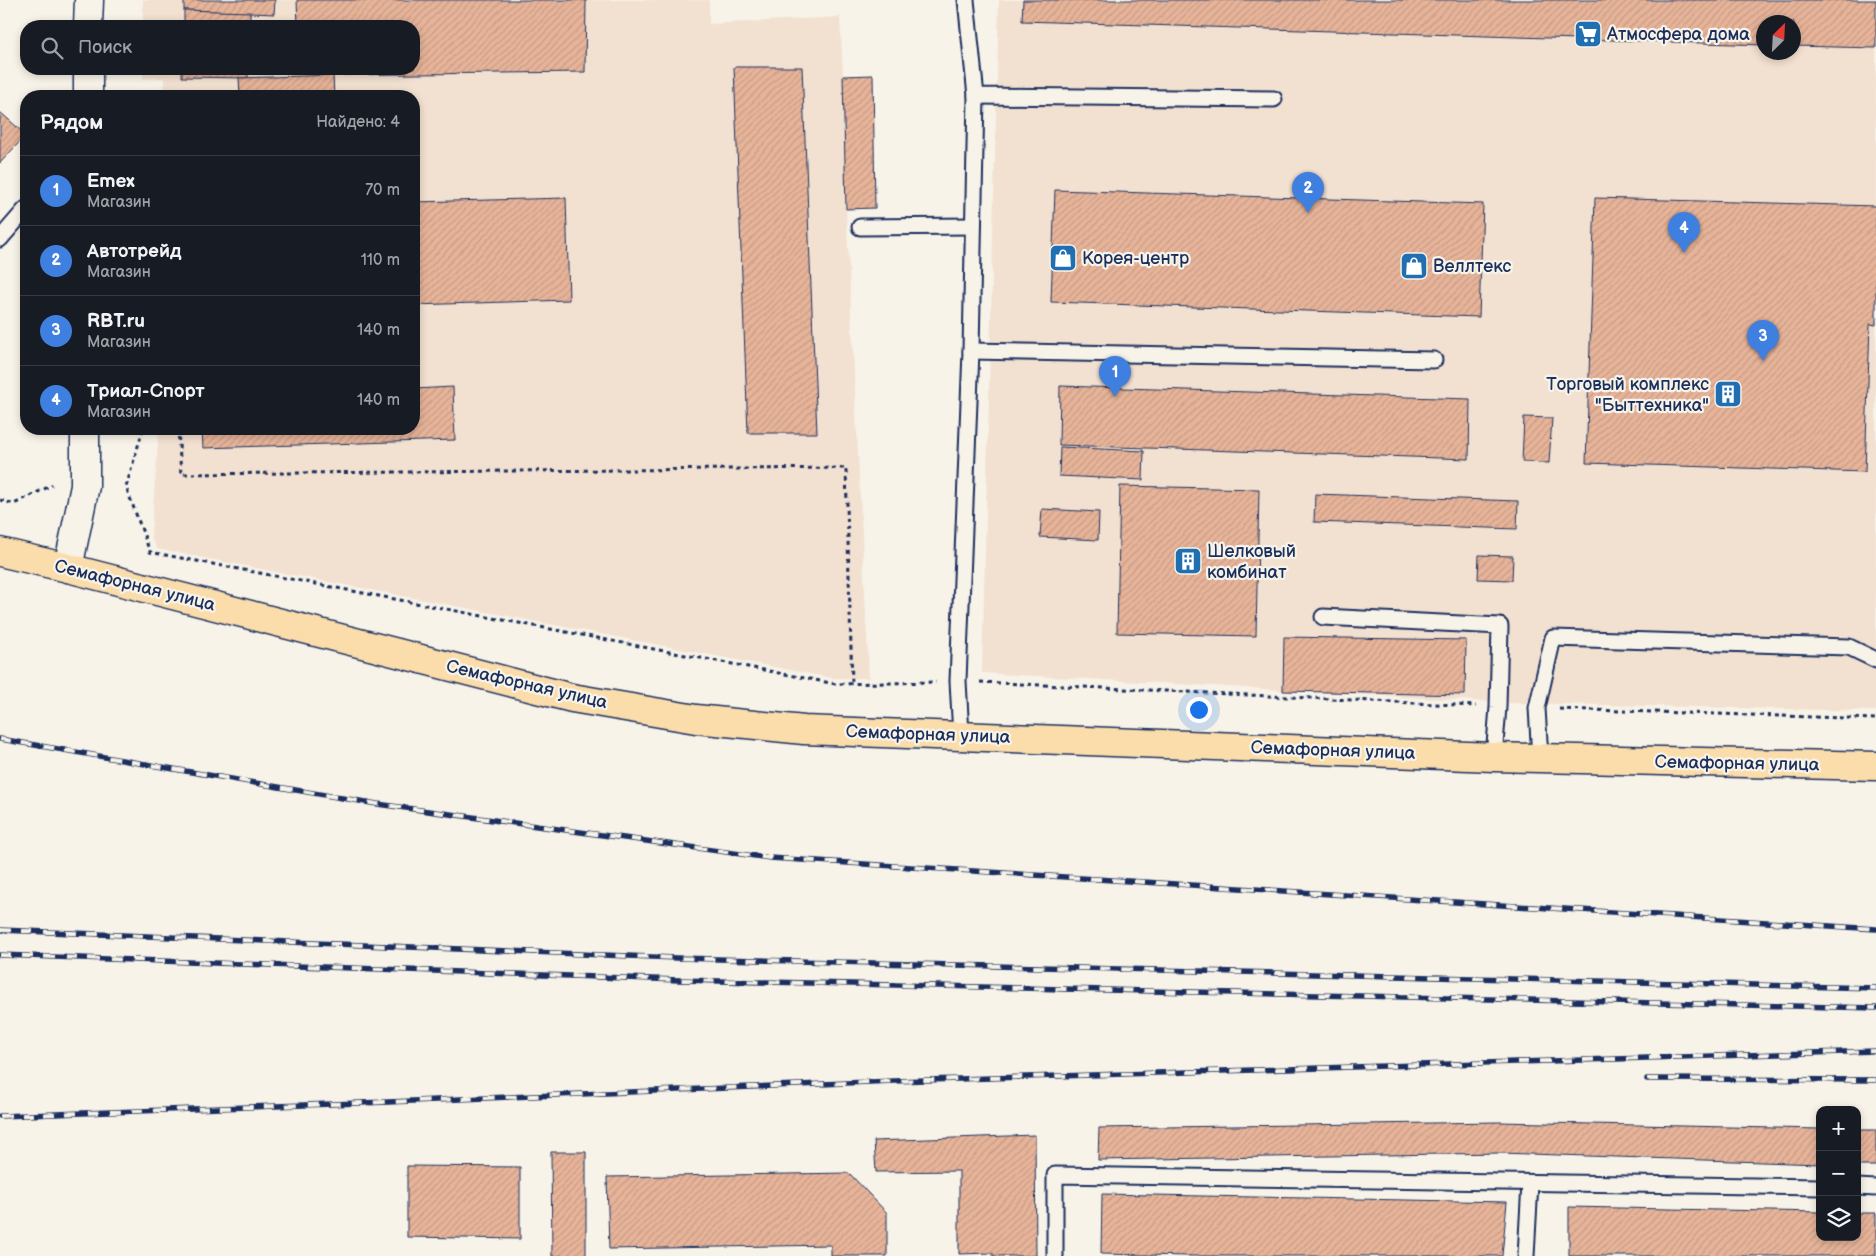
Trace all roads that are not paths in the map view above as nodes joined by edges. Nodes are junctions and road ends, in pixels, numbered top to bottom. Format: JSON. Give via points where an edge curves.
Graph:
{"nodes":[{"id":1,"x":89,"y":0,"type":"edge"},
{"id":2,"x":966,"y":0,"type":"edge"},
{"id":3,"x":88,"y":20,"type":"edge"},
{"id":4,"x":88,"y":75,"type":"edge"},
{"id":5,"x":88,"y":90,"type":"edge"},
{"id":6,"x":976,"y":96,"type":"junction"},
{"id":7,"x":1274,"y":99,"type":"dead end"},
{"id":8,"x":20,"y":215,"type":"edge"},
{"id":9,"x":972,"y":226,"type":"junction"},
{"id":10,"x":860,"y":227,"type":"dead end"},
{"id":11,"x":0,"y":239,"type":"edge"},
{"id":12,"x":971,"y":351,"type":"junction"},
{"id":13,"x":1434,"y":360,"type":"dead end"},
{"id":14,"x":86,"y":435,"type":"edge"},
{"id":15,"x":0,"y":552,"type":"edge"},
{"id":16,"x":68,"y":568,"type":"junction"},
{"id":17,"x":1323,"y":617,"type":"dead end"},
{"id":18,"x":1876,"y":660,"type":"edge"},
{"id":19,"x":962,"y":736,"type":"junction"},
{"id":20,"x":1494,"y":757,"type":"junction"},
{"id":21,"x":1540,"y":758,"type":"junction"},
{"id":22,"x":1876,"y":766,"type":"edge"},
{"id":23,"x":1530,"y":1183,"type":"junction"},
{"id":24,"x":1816,"y":1187,"type":"edge"},
{"id":25,"x":1861,"y":1188,"type":"edge"},
{"id":26,"x":1876,"y":1188,"type":"edge"},
{"id":27,"x":1055,"y":1256,"type":"edge"},
{"id":28,"x":1526,"y":1256,"type":"edge"}],
"edges":[{"from":1,"to":3,"type":"street"},
{"from":2,"to":6,"type":"lane"},
{"from":4,"to":5,"type":"street"},
{"from":6,"to":7,"type":"lane"},
{"from":6,"to":9,"type":"lane"},
{"from":8,"to":11,"type":"lane"},
{"from":9,"to":10,"type":"lane"},
{"from":9,"to":12,"type":"lane"},
{"from":12,"to":13,"type":"lane"},
{"from":12,"to":19,"type":"lane","via":[[958,681]]},
{"from":14,"to":16,"type":"street","via":[[85,486]]},
{"from":15,"to":16,"type":"highway","name":"Семафорная улица"},
{"from":16,"to":19,"type":"highway","name":"Семафорная улица","via":[[572,698],[696,719],[804,730]]},
{"from":17,"to":20,"type":"lane","via":[[1500,626]]},
{"from":18,"to":21,"type":"lane","via":[[1849,647],[1553,638],[1537,708]]},
{"from":19,"to":20,"type":"highway","name":"Семафорная улица"},
{"from":20,"to":21,"type":"highway","name":"Семафорная улица"},
{"from":21,"to":22,"type":"highway","name":"Семафорная улица"},
{"from":23,"to":24,"type":"lane"},
{"from":23,"to":27,"type":"lane","via":[[1055,1175]]},
{"from":23,"to":28,"type":"lane"},
{"from":25,"to":26,"type":"lane"}]}
